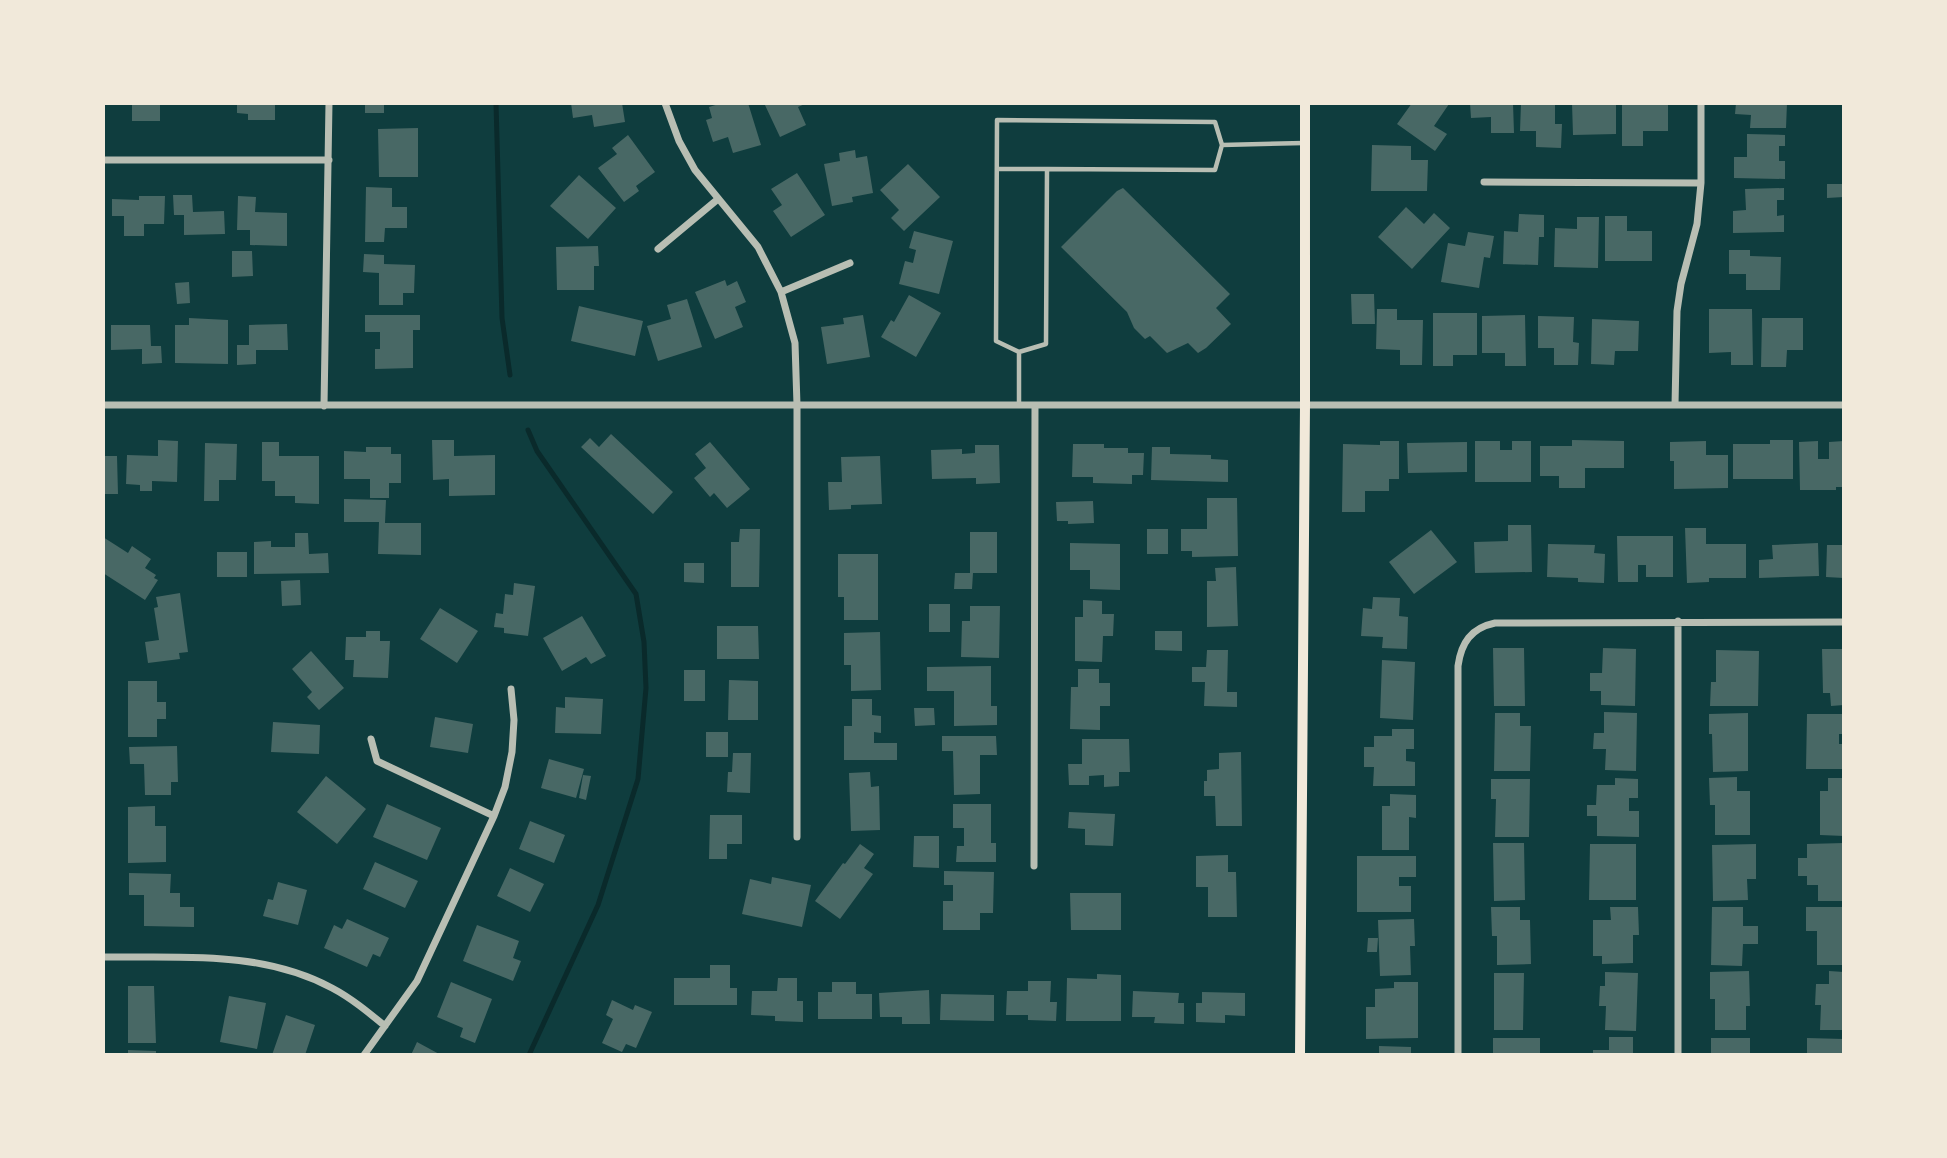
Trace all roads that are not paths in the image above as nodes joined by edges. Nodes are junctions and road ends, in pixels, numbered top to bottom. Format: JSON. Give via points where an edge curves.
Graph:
{"nodes":[{"id":1,"x":329,"y":103,"type":"edge"},
{"id":2,"x":665,"y":103,"type":"edge"},
{"id":3,"x":1305,"y":103,"type":"edge"},
{"id":4,"x":1701,"y":103,"type":"edge"},
{"id":5,"x":1304,"y":144,"type":"junction"},
{"id":6,"x":1223,"y":145,"type":"junction"},
{"id":7,"x":103,"y":160,"type":"edge"},
{"id":8,"x":329,"y":160,"type":"junction"},
{"id":9,"x":998,"y":169,"type":"junction"},
{"id":10,"x":1046,"y":169,"type":"junction"},
{"id":11,"x":1484,"y":183,"type":"dead end"},
{"id":12,"x":1701,"y":183,"type":"junction"},
{"id":13,"x":718,"y":200,"type":"junction"},
{"id":14,"x":658,"y":249,"type":"dead end"},
{"id":15,"x":850,"y":264,"type":"dead end"},
{"id":16,"x":782,"y":292,"type":"junction"},
{"id":17,"x":1019,"y":352,"type":"junction"},
{"id":18,"x":1305,"y":404,"type":"junction"},
{"id":19,"x":103,"y":405,"type":"edge"},
{"id":20,"x":797,"y":405,"type":"junction"},
{"id":21,"x":1019,"y":405,"type":"junction"},
{"id":22,"x":1035,"y":405,"type":"junction"},
{"id":23,"x":1675,"y":405,"type":"junction"},
{"id":24,"x":1844,"y":405,"type":"edge"},
{"id":25,"x":324,"y":406,"type":"junction"},
{"id":26,"x":1678,"y":621,"type":"junction"},
{"id":27,"x":1844,"y":622,"type":"edge"},
{"id":28,"x":511,"y":689,"type":"dead end"},
{"id":29,"x":371,"y":739,"type":"dead end"},
{"id":30,"x":494,"y":816,"type":"junction"},
{"id":31,"x":797,"y":837,"type":"dead end"},
{"id":32,"x":1034,"y":866,"type":"dead end"},
{"id":33,"x":103,"y":957,"type":"edge"},
{"id":34,"x":385,"y":1026,"type":"junction"},
{"id":35,"x":364,"y":1055,"type":"edge"},
{"id":36,"x":1300,"y":1055,"type":"edge"},
{"id":37,"x":1458,"y":1055,"type":"edge"},
{"id":38,"x":1678,"y":1055,"type":"edge"}],
"edges":[{"from":1,"to":8,"type":"street"},
{"from":2,"to":13,"type":"street","via":[[679,141]]},
{"from":3,"to":5,"type":"main road"},
{"from":4,"to":12,"type":"street"},
{"from":5,"to":6,"type":"lane"},
{"from":5,"to":18,"type":"main road"},
{"from":6,"to":9,"type":"lane","via":[[1215,122],[998,120]]},
{"from":6,"to":10,"type":"lane","via":[[1215,170]]},
{"from":7,"to":8,"type":"street"},
{"from":8,"to":25,"type":"street"},
{"from":9,"to":10,"type":"lane"},
{"from":9,"to":17,"type":"lane","via":[[996,341]]},
{"from":10,"to":17,"type":"lane","via":[[1046,344]]},
{"from":11,"to":12,"type":"street"},
{"from":12,"to":23,"type":"street","via":[[1697,224],[1677,311]]},
{"from":13,"to":14,"type":"street"},
{"from":13,"to":16,"type":"street","via":[[758,247]]},
{"from":15,"to":16,"type":"street"},
{"from":16,"to":20,"type":"street","via":[[795,343]]},
{"from":17,"to":21,"type":"lane"},
{"from":18,"to":22,"type":"street"},
{"from":18,"to":23,"type":"street"},
{"from":18,"to":36,"type":"main road"},
{"from":19,"to":25,"type":"street"},
{"from":20,"to":21,"type":"street"},
{"from":20,"to":25,"type":"street"},
{"from":20,"to":31,"type":"street"},
{"from":21,"to":22,"type":"street"},
{"from":22,"to":32,"type":"street"},
{"from":23,"to":24,"type":"street"},
{"from":26,"to":27,"type":"street"},
{"from":26,"to":37,"type":"street","via":[[1494,622],[1480,626],[1460,650]]},
{"from":26,"to":38,"type":"street"},
{"from":28,"to":30,"type":"street","via":[[512,752]]},
{"from":29,"to":30,"type":"street","via":[[377,761]]},
{"from":30,"to":34,"type":"street","via":[[417,981]]},
{"from":33,"to":34,"type":"street","via":[[225,958],[274,965],[333,988]]},
{"from":34,"to":35,"type":"street"}]}
